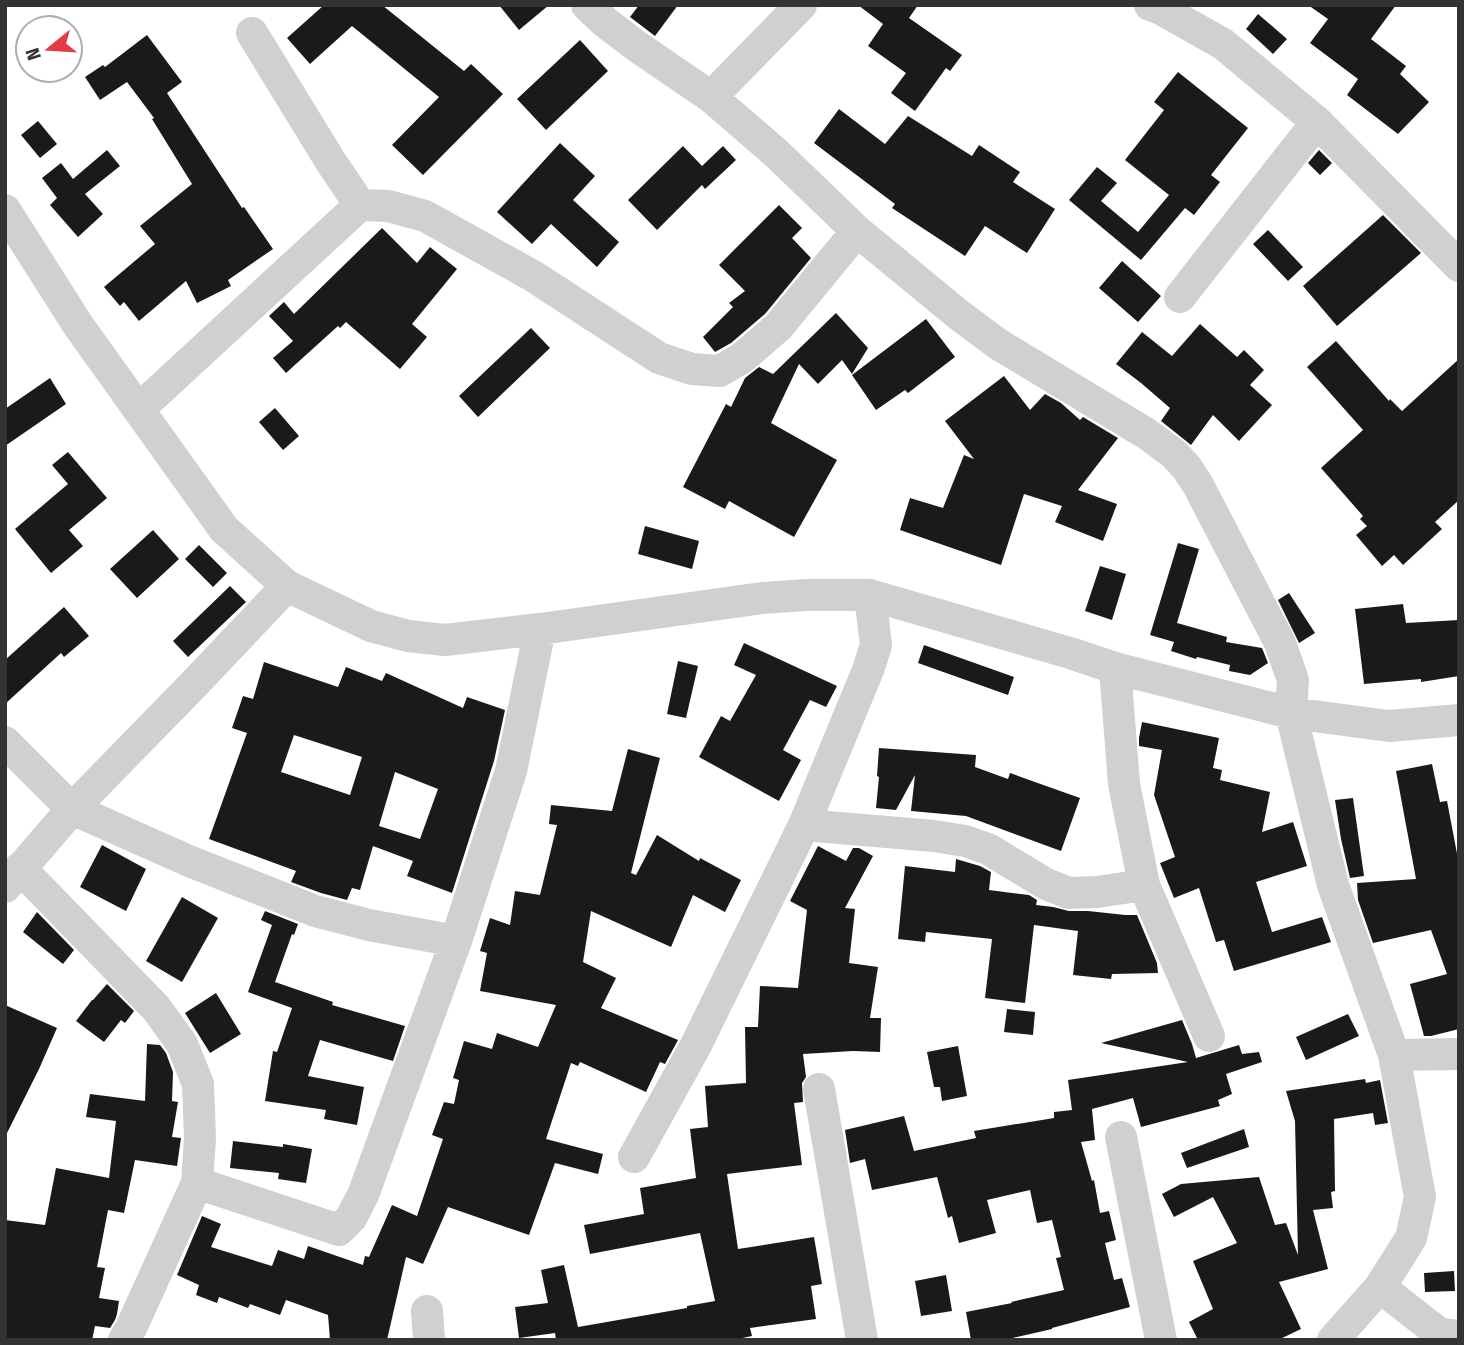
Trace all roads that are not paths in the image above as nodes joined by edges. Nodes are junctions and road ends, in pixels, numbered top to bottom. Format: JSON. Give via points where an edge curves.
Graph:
{"nodes":[{"id":1,"x":587,"y":5,"type":"edge"},
{"id":2,"x":801,"y":5,"type":"edge"},
{"id":3,"x":1150,"y":5,"type":"edge"},
{"id":4,"x":252,"y":33,"type":"dead end"},
{"id":5,"x":711,"y":97,"type":"junction"},
{"id":6,"x":1317,"y":122,"type":"junction"},
{"id":7,"x":360,"y":205,"type":"junction"},
{"id":8,"x":5,"y":210,"type":"edge"},
{"id":9,"x":857,"y":231,"type":"junction"},
{"id":10,"x":1459,"y":266,"type":"edge"},
{"id":11,"x":1180,"y":297,"type":"dead end"},
{"id":12,"x":139,"y":409,"type":"junction"},
{"id":13,"x":287,"y":586,"type":"junction"},
{"id":14,"x":870,"y":595,"type":"junction"},
{"id":15,"x":540,"y":629,"type":"junction"},
{"id":16,"x":1115,"y":668,"type":"junction"},
{"id":17,"x":1291,"y":713,"type":"junction"},
{"id":18,"x":1459,"y":720,"type":"edge"},
{"id":19,"x":5,"y":742,"type":"edge"},
{"id":20,"x":72,"y":810,"type":"junction"},
{"id":21,"x":804,"y":825,"type":"junction"},
{"id":22,"x":13,"y":878,"type":"edge"},
{"id":23,"x":1144,"y":885,"type":"junction"},
{"id":24,"x":456,"y":941,"type":"junction"},
{"id":25,"x":1209,"y":1036,"type":"dead end"},
{"id":26,"x":1459,"y":1054,"type":"edge"},
{"id":27,"x":1394,"y":1055,"type":"junction"},
{"id":28,"x":819,"y":1089,"type":"dead end"},
{"id":29,"x":1121,"y":1137,"type":"dead end"},
{"id":30,"x":635,"y":1157,"type":"dead end"},
{"id":31,"x":197,"y":1184,"type":"junction"},
{"id":32,"x":1380,"y":1287,"type":"junction"},
{"id":33,"x":1447,"y":1337,"type":"edge"},
{"id":34,"x":124,"y":1340,"type":"edge"},
{"id":35,"x":862,"y":1340,"type":"edge"},
{"id":36,"x":1161,"y":1340,"type":"edge"},
{"id":37,"x":1333,"y":1340,"type":"edge"}],
"edges":[{"from":1,"to":5,"type":"street","via":[[635,46]]},
{"from":2,"to":5,"type":"street"},
{"from":3,"to":6,"type":"street","via":[[1223,44]]},
{"from":4,"to":7,"type":"street"},
{"from":5,"to":9,"type":"street"},
{"from":6,"to":10,"type":"street"},
{"from":6,"to":11,"type":"street"},
{"from":7,"to":9,"type":"street","via":[[388,206],[425,216],[533,275],[659,358],[692,369],[720,371],[778,327]]},
{"from":7,"to":12,"type":"street"},
{"from":8,"to":12,"type":"street","via":[[78,325]]},
{"from":9,"to":17,"type":"street","via":[[988,337],[1147,434],[1187,468],[1280,643],[1293,680]]},
{"from":12,"to":13,"type":"street","via":[[224,528]]},
{"from":13,"to":15,"type":"street","via":[[370,626],[408,636],[445,640]]},
{"from":13,"to":20,"type":"street"},
{"from":14,"to":15,"type":"street","via":[[762,598]]},
{"from":14,"to":16,"type":"street"},
{"from":14,"to":21,"type":"street","via":[[876,645]]},
{"from":15,"to":24,"type":"street","via":[[511,771]]},
{"from":16,"to":17,"type":"street"},
{"from":16,"to":23,"type":"street","via":[[1124,784]]},
{"from":17,"to":18,"type":"street","via":[[1389,726]]},
{"from":17,"to":27,"type":"street","via":[[1334,885]]},
{"from":19,"to":20,"type":"street"},
{"from":20,"to":22,"type":"street"},
{"from":20,"to":24,"type":"street","via":[[316,911]]},
{"from":21,"to":23,"type":"street","via":[[965,841],[1069,893]]},
{"from":21,"to":30,"type":"street","via":[[695,1047]]},
{"from":22,"to":31,"type":"street","via":[[156,1009],[182,1044],[198,1084]]},
{"from":23,"to":25,"type":"street"},
{"from":24,"to":31,"type":"street","via":[[351,1219],[339,1230]]},
{"from":26,"to":27,"type":"street"},
{"from":27,"to":32,"type":"street","via":[[1420,1198],[1411,1238]]},
{"from":28,"to":35,"type":"street"},
{"from":29,"to":36,"type":"street"},
{"from":31,"to":34,"type":"street"},
{"from":32,"to":33,"type":"street"},
{"from":32,"to":37,"type":"street"}]}
